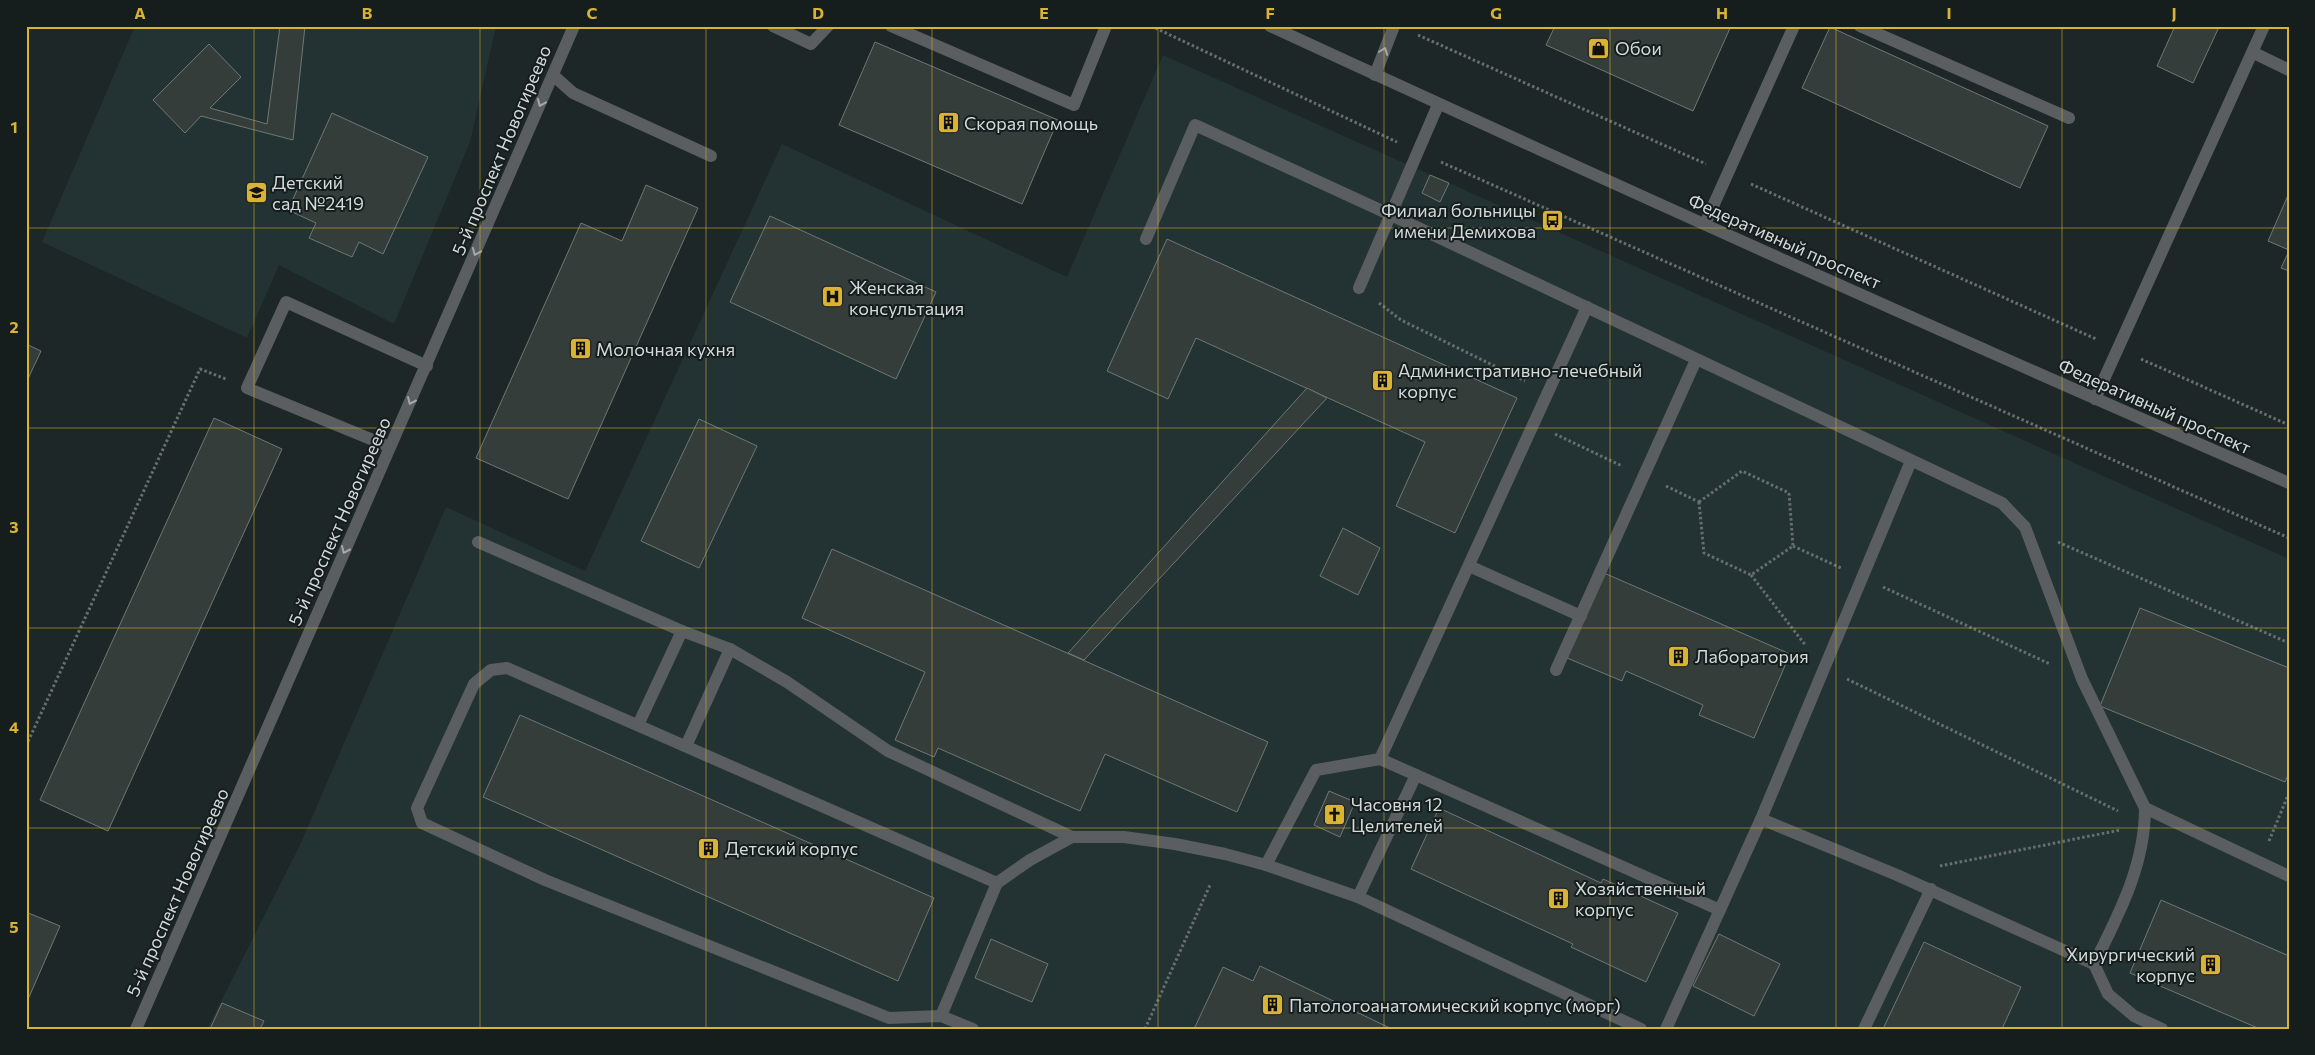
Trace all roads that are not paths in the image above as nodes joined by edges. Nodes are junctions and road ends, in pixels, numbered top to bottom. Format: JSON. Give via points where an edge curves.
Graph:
{"nodes":[{"id":1,"x":574,"y":26,"type":"edge"},
{"id":2,"x":772,"y":26,"type":"edge"},
{"id":3,"x":828,"y":26,"type":"edge"},
{"id":4,"x":891,"y":26,"type":"edge"},
{"id":5,"x":1106,"y":26,"type":"edge"},
{"id":6,"x":1270,"y":26,"type":"edge"},
{"id":7,"x":1394,"y":26,"type":"edge"},
{"id":8,"x":1794,"y":26,"type":"edge"},
{"id":9,"x":1860,"y":26,"type":"edge"},
{"id":10,"x":2264,"y":26,"type":"edge"},
{"id":11,"x":2254,"y":53,"type":"junction"},
{"id":12,"x":2289,"y":70,"type":"edge"},
{"id":13,"x":553,"y":75,"type":"junction"},
{"id":14,"x":1375,"y":75,"type":"junction"},
{"id":15,"x":1438,"y":104,"type":"junction"},
{"id":16,"x":2069,"y":118,"type":"dead end"},
{"id":17,"x":711,"y":156,"type":"dead end"},
{"id":18,"x":1391,"y":215,"type":"junction"},
{"id":19,"x":1705,"y":224,"type":"junction"},
{"id":20,"x":1146,"y":239,"type":"dead end"},
{"id":21,"x":1359,"y":288,"type":"road end"},
{"id":22,"x":1588,"y":307,"type":"junction"},
{"id":23,"x":1696,"y":360,"type":"junction"},
{"id":24,"x":427,"y":366,"type":"junction"},
{"id":25,"x":2094,"y":399,"type":"junction"},
{"id":26,"x":390,"y":447,"type":"junction"},
{"id":27,"x":1911,"y":461,"type":"junction"},
{"id":28,"x":2289,"y":483,"type":"edge"},
{"id":29,"x":478,"y":542,"type":"dead end"},
{"id":30,"x":1469,"y":566,"type":"junction"},
{"id":31,"x":1581,"y":616,"type":"junction"},
{"id":32,"x":682,"y":630,"type":"junction"},
{"id":33,"x":730,"y":648,"type":"junction"},
{"id":34,"x":1556,"y":670,"type":"dead end"},
{"id":35,"x":638,"y":725,"type":"junction"},
{"id":36,"x":686,"y":746,"type":"junction"},
{"id":37,"x":1380,"y":759,"type":"junction"},
{"id":38,"x":1416,"y":775,"type":"junction"},
{"id":39,"x":2145,"y":808,"type":"junction"},
{"id":40,"x":1761,"y":819,"type":"junction"},
{"id":41,"x":1072,"y":837,"type":"junction"},
{"id":42,"x":1266,"y":865,"type":"junction"},
{"id":43,"x":2289,"y":876,"type":"edge"},
{"id":44,"x":997,"y":883,"type":"junction"},
{"id":45,"x":1931,"y":889,"type":"junction"},
{"id":46,"x":1358,"y":897,"type":"junction"},
{"id":47,"x":1720,"y":910,"type":"junction"},
{"id":48,"x":2094,"y":964,"type":"junction"},
{"id":49,"x":941,"y":1016,"type":"junction"},
{"id":50,"x":136,"y":1029,"type":"edge"},
{"id":51,"x":973,"y":1029,"type":"edge"},
{"id":52,"x":1640,"y":1029,"type":"edge"},
{"id":53,"x":1666,"y":1029,"type":"edge"},
{"id":54,"x":1864,"y":1029,"type":"edge"},
{"id":55,"x":2162,"y":1029,"type":"edge"}],
"edges":[{"from":1,"to":13,"type":"street","name":"5-й проспект Новогиреево"},
{"from":2,"to":3,"type":"street","via":[[811,44]]},
{"from":4,"to":5,"type":"street","via":[[1074,105]]},
{"from":6,"to":14,"type":"street","name":"Федеративный проспект"},
{"from":14,"to":7,"type":"street","one_way":true},
{"from":8,"to":19,"type":"street"},
{"from":9,"to":16,"type":"street"},
{"from":10,"to":11,"type":"street"},
{"from":11,"to":12,"type":"street"},
{"from":11,"to":25,"type":"street"},
{"from":13,"to":17,"type":"street","via":[[573,93]]},
{"from":13,"to":24,"type":"street","name":"5-й проспект Новогиреево","one_way":true},
{"from":14,"to":15,"type":"street","name":"Федеративный проспект"},
{"from":15,"to":18,"type":"street"},
{"from":15,"to":19,"type":"street","name":"Федеративный проспект"},
{"from":18,"to":20,"type":"street","via":[[1195,125]]},
{"from":18,"to":21,"type":"street"},
{"from":18,"to":22,"type":"street"},
{"from":19,"to":25,"type":"street","name":"Федеративный проспект"},
{"from":22,"to":23,"type":"street"},
{"from":22,"to":30,"type":"street"},
{"from":23,"to":27,"type":"street"},
{"from":23,"to":31,"type":"street"},
{"from":24,"to":26,"type":"street","name":"5-й проспект Новогиреево","one_way":true},
{"from":24,"to":26,"type":"street","via":[[286,302],[247,388]]},
{"from":25,"to":28,"type":"street","name":"Федеративный проспект"},
{"from":26,"to":50,"type":"street","name":"5-й проспект Новогиреево","one_way":true},
{"from":27,"to":39,"type":"street","via":[[2002,503],[2025,527],[2082,679]]},
{"from":27,"to":40,"type":"street"},
{"from":29,"to":32,"type":"street"},
{"from":30,"to":31,"type":"street"},
{"from":30,"to":37,"type":"street"},
{"from":31,"to":34,"type":"street"},
{"from":32,"to":33,"type":"street"},
{"from":32,"to":35,"type":"street"},
{"from":33,"to":36,"type":"street"},
{"from":33,"to":41,"type":"street","via":[[787,682],[888,751]]},
{"from":35,"to":36,"type":"street"},
{"from":35,"to":49,"type":"street","via":[[507,668],[491,670],[474,684],[417,808],[422,823],[545,880],[889,1018]]},
{"from":36,"to":44,"type":"street"},
{"from":37,"to":38,"type":"street"},
{"from":37,"to":42,"type":"street","via":[[1316,770]]},
{"from":38,"to":46,"type":"street"},
{"from":38,"to":47,"type":"street"},
{"from":39,"to":43,"type":"street"},
{"from":39,"to":48,"type":"street","via":[[2145,825],[2127,900]]},
{"from":40,"to":45,"type":"street"},
{"from":40,"to":47,"type":"street"},
{"from":41,"to":42,"type":"street","via":[[1124,837],[1176,844]]},
{"from":41,"to":44,"type":"street"},
{"from":42,"to":46,"type":"street"},
{"from":44,"to":49,"type":"street"},
{"from":45,"to":48,"type":"street"},
{"from":45,"to":54,"type":"street"},
{"from":46,"to":52,"type":"street"},
{"from":47,"to":53,"type":"street"},
{"from":48,"to":55,"type":"street","via":[[2108,994],[2134,1016]]},
{"from":49,"to":51,"type":"street"}]}
